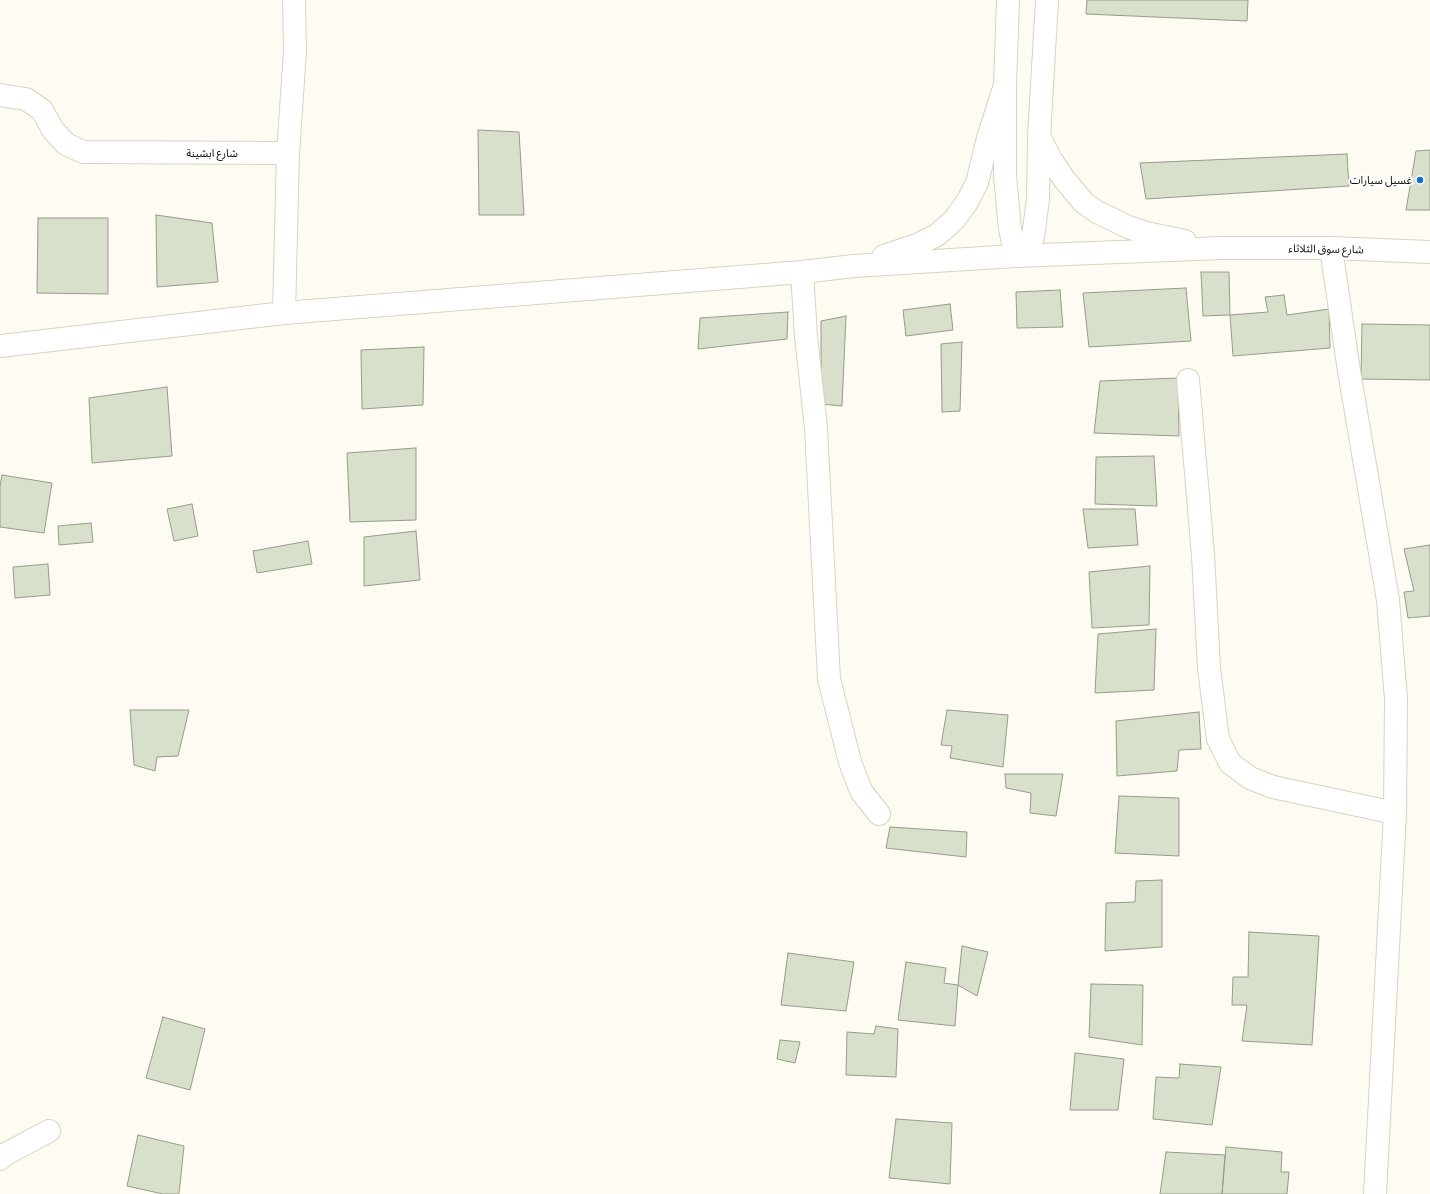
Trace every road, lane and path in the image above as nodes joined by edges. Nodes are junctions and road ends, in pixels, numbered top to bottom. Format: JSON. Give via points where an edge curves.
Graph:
{"nodes":[{"id":1,"x":294,"y":0,"type":"edge"},
{"id":2,"x":1008,"y":0,"type":"edge"},
{"id":3,"x":1047,"y":0,"type":"edge"},
{"id":4,"x":1005,"y":85,"type":"junction"},
{"id":5,"x":0,"y":95,"type":"edge"},
{"id":6,"x":1040,"y":137,"type":"junction"},
{"id":7,"x":288,"y":153,"type":"junction"},
{"id":8,"x":1222,"y":248,"type":"junction"},
{"id":9,"x":1331,"y":248,"type":"junction"},
{"id":10,"x":1430,"y":252,"type":"edge"},
{"id":11,"x":1021,"y":256,"type":"junction"},
{"id":12,"x":854,"y":266,"type":"junction"},
{"id":13,"x":802,"y":272,"type":"junction"},
{"id":14,"x":284,"y":313,"type":"junction"},
{"id":15,"x":0,"y":346,"type":"edge"},
{"id":16,"x":1188,"y":380,"type":"dead end"},
{"id":17,"x":1395,"y":812,"type":"junction"},
{"id":18,"x":879,"y":814,"type":"dead end"},
{"id":19,"x":49,"y":1131,"type":"dead end"},
{"id":20,"x":0,"y":1159,"type":"edge"},
{"id":21,"x":1375,"y":1194,"type":"edge"}],
"edges":[{"from":1,"to":7,"type":"street","via":[[295,51]]},
{"from":2,"to":4,"type":"street"},
{"from":3,"to":6,"type":"street"},
{"from":4,"to":11,"type":"street","via":[[1005,176],[1008,216]]},
{"from":4,"to":12,"type":"street","via":[[977,183],[954,220],[918,245]]},
{"from":5,"to":7,"type":"street","name":"شارع ابشينة","via":[[26,99],[42,110],[53,130],[66,144],[83,152]]},
{"from":6,"to":8,"type":"street","via":[[1064,179],[1084,203],[1097,212],[1146,233]]},
{"from":6,"to":11,"type":"street","via":[[1033,237]]},
{"from":7,"to":14,"type":"street"},
{"from":8,"to":9,"type":"street","name":"شارع سوق الثلاثاء"},
{"from":8,"to":11,"type":"street"},
{"from":9,"to":10,"type":"street","name":"شارع سوق الثلاثاء"},
{"from":9,"to":17,"type":"street","via":[[1388,600],[1396,699]]},
{"from":11,"to":12,"type":"street"},
{"from":12,"to":13,"type":"street"},
{"from":13,"to":14,"type":"street"},
{"from":13,"to":18,"type":"street","via":[[816,428],[829,679],[850,762],[861,791]]},
{"from":14,"to":15,"type":"street"},
{"from":16,"to":17,"type":"street","via":[[1210,668],[1218,739],[1230,763],[1250,778],[1273,787]]},
{"from":17,"to":21,"type":"street"},
{"from":19,"to":20,"type":"street"}]}
